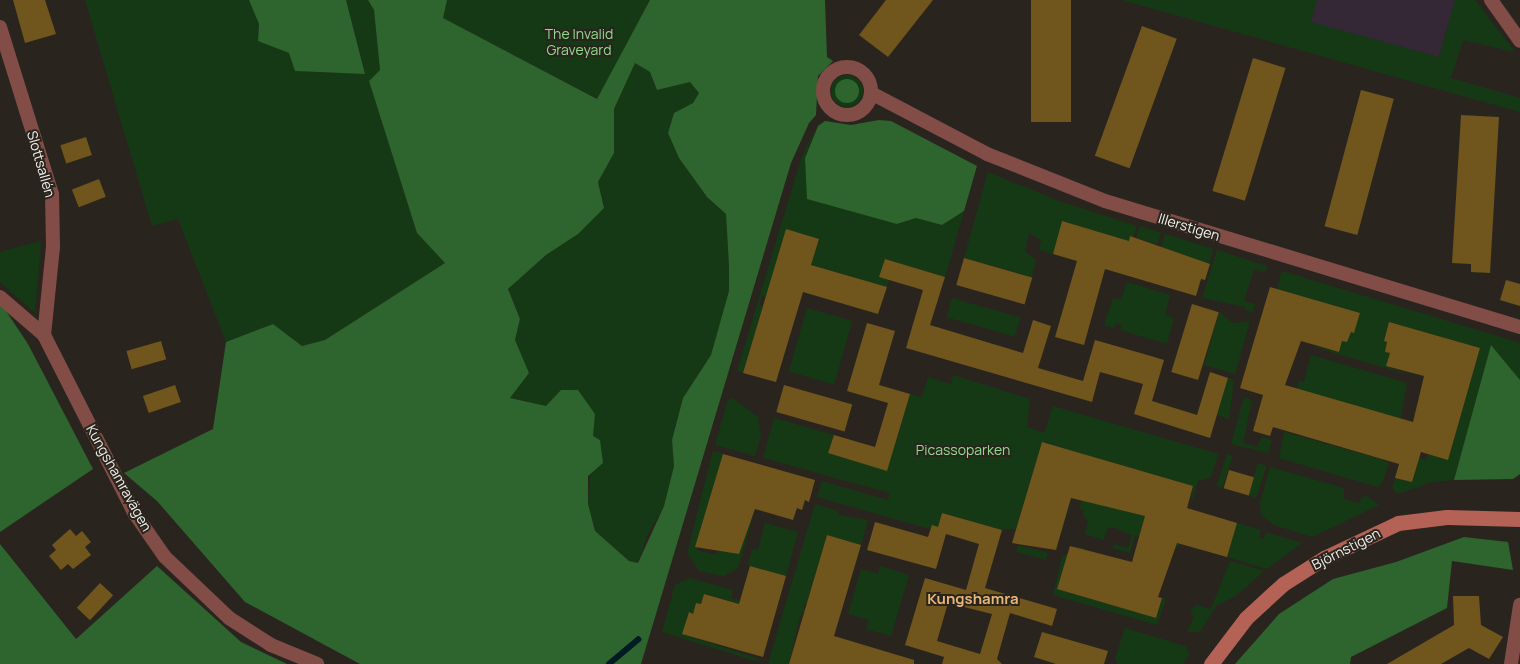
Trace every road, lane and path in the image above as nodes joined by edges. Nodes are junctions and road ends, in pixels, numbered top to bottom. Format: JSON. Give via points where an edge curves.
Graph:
{"nodes":[{"id":1,"x":1491,"y":0,"type":"edge"},
{"id":2,"x":0,"y":27,"type":"edge"},
{"id":3,"x":1520,"y":41,"type":"edge"},
{"id":4,"x":871,"y":93,"type":"dead end"},
{"id":5,"x":0,"y":297,"type":"edge"},
{"id":6,"x":1520,"y":327,"type":"edge"},
{"id":7,"x":44,"y":335,"type":"junction"},
{"id":8,"x":1520,"y":519,"type":"edge"},
{"id":9,"x":1520,"y":605,"type":"edge"},
{"id":10,"x":318,"y":664,"type":"edge"},
{"id":11,"x":1211,"y":664,"type":"edge"},
{"id":12,"x":1511,"y":664,"type":"edge"}],
"edges":[{"from":1,"to":3,"type":"street"},
{"from":2,"to":7,"type":"street","name":"Slottsallén","via":[[52,194],[53,247]]},
{"from":4,"to":6,"type":"street","name":"Illerstigen","via":[[988,154],[1105,202]]},
{"from":5,"to":7,"type":"street","name":"Kungshamravägen"},
{"from":7,"to":10,"type":"street","name":"Kungshamravägen","via":[[135,514],[165,557],[229,618],[271,645]]},
{"from":8,"to":11,"type":"street","name":"Björnstigen","via":[[1447,517],[1398,523],[1324,558],[1283,584],[1246,618]]},
{"from":9,"to":12,"type":"street"}]}
